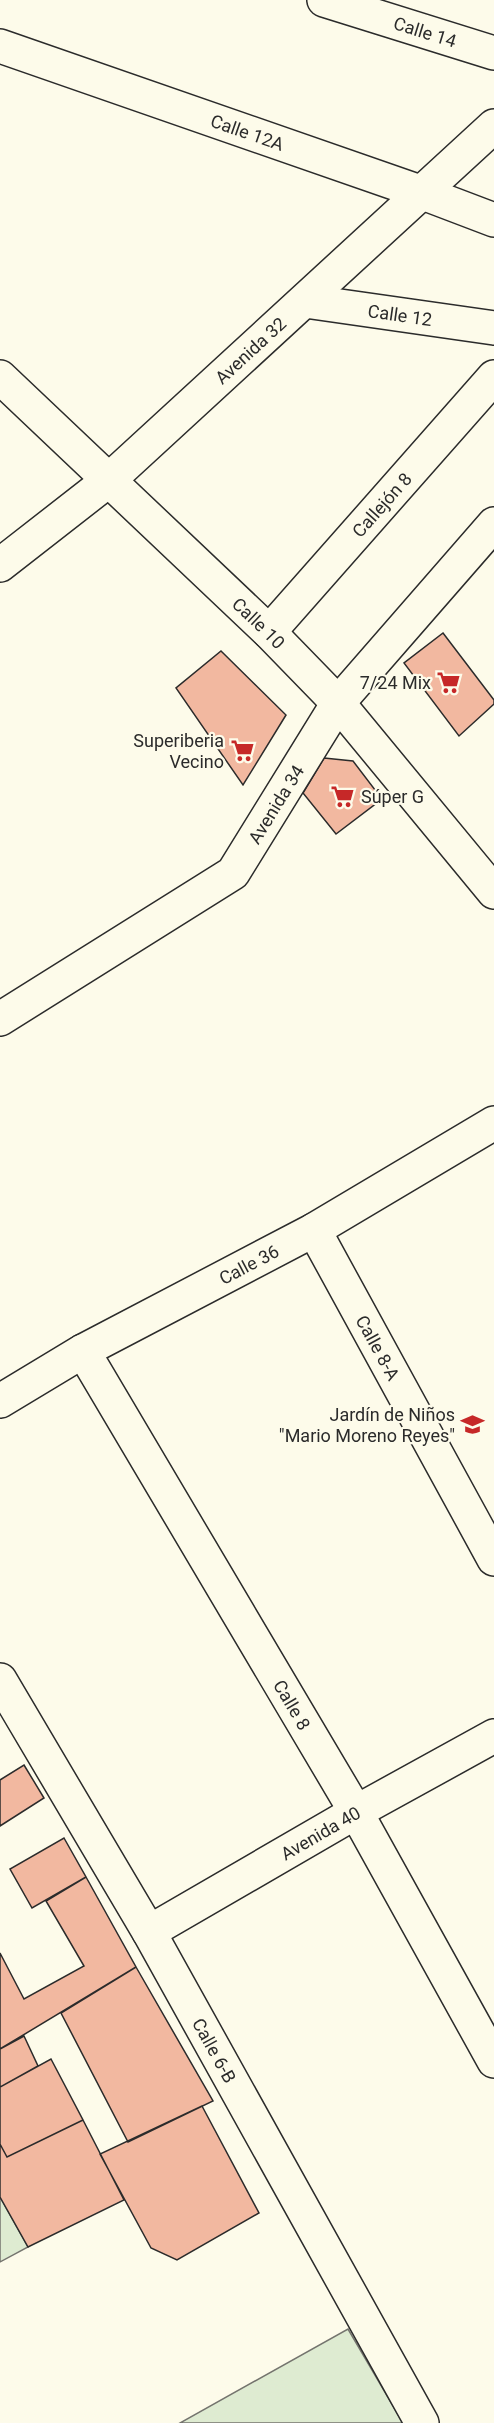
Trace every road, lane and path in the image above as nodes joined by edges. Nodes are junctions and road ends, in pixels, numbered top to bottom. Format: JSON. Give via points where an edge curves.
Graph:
{"nodes":[{"id":1,"x":324,"y":0,"type":"edge"},
{"id":2,"x":0,"y":46,"type":"edge"},
{"id":3,"x":494,"y":53,"type":"edge"},
{"id":4,"x":494,"y":126,"type":"edge"},
{"id":5,"x":423,"y":193,"type":"junction"},
{"id":6,"x":494,"y":220,"type":"edge"},
{"id":7,"x":305,"y":301,"type":"junction"},
{"id":8,"x":494,"y":328,"type":"edge"},
{"id":9,"x":0,"y":377,"type":"edge"},
{"id":10,"x":494,"y":377,"type":"edge"},
{"id":11,"x":109,"y":480,"type":"junction"},
{"id":12,"x":494,"y":524,"type":"edge"},
{"id":13,"x":0,"y":565,"type":"edge"},
{"id":14,"x":269,"y":632,"type":"junction"},
{"id":15,"x":338,"y":703,"type":"junction"},
{"id":16,"x":494,"y":892,"type":"edge"},
{"id":17,"x":0,"y":1019,"type":"edge"},
{"id":18,"x":494,"y":1123,"type":"edge"},
{"id":19,"x":314,"y":1230,"type":"junction"},
{"id":20,"x":83,"y":1351,"type":"junction"},
{"id":21,"x":0,"y":1401,"type":"edge"},
{"id":22,"x":494,"y":1558,"type":"edge"},
{"id":23,"x":0,"y":1680,"type":"edge"},
{"id":24,"x":494,"y":1736,"type":"edge"},
{"id":25,"x":356,"y":1812,"type":"junction"},
{"id":26,"x":149,"y":1932,"type":"junction"},
{"id":27,"x":494,"y":2061,"type":"edge"},
{"id":28,"x":422,"y":2423,"type":"edge"}],
"edges":[{"from":1,"to":3,"type":"street","name":"Calle 14"},
{"from":2,"to":5,"type":"street","name":"Calle 12A"},
{"from":4,"to":5,"type":"street","name":"Avenida 32"},
{"from":5,"to":6,"type":"street","name":"Calle 12A"},
{"from":5,"to":7,"type":"street","name":"Avenida 32"},
{"from":7,"to":8,"type":"street","name":"Calle 12"},
{"from":7,"to":11,"type":"street","name":"Avenida 32"},
{"from":9,"to":11,"type":"street","name":"Calle 10"},
{"from":10,"to":14,"type":"street","name":"Callejón 8"},
{"from":11,"to":13,"type":"street","name":"Avenida 32"},
{"from":11,"to":14,"type":"street","name":"Calle 10"},
{"from":12,"to":15,"type":"street","name":"Avenida 34"},
{"from":14,"to":15,"type":"street","name":"Calle 10"},
{"from":15,"to":16,"type":"street","name":"Calle 10"},
{"from":15,"to":17,"type":"street","name":"Avenida 34","via":[[233,873]]},
{"from":18,"to":19,"type":"street","name":"Calle 36"},
{"from":19,"to":20,"type":"street","name":"Calle 36"},
{"from":19,"to":22,"type":"street","name":"Calle 8-A"},
{"from":20,"to":21,"type":"street","name":"Calle 36"},
{"from":20,"to":25,"type":"street","name":"Calle 8"},
{"from":23,"to":26,"type":"street","name":"Calle 6-B"},
{"from":24,"to":25,"type":"street","name":"Avenida 40"},
{"from":25,"to":26,"type":"street","name":"Avenida 40"},
{"from":25,"to":27,"type":"street","name":"Calle 8"},
{"from":26,"to":28,"type":"street","name":"Calle 6-B"}]}
